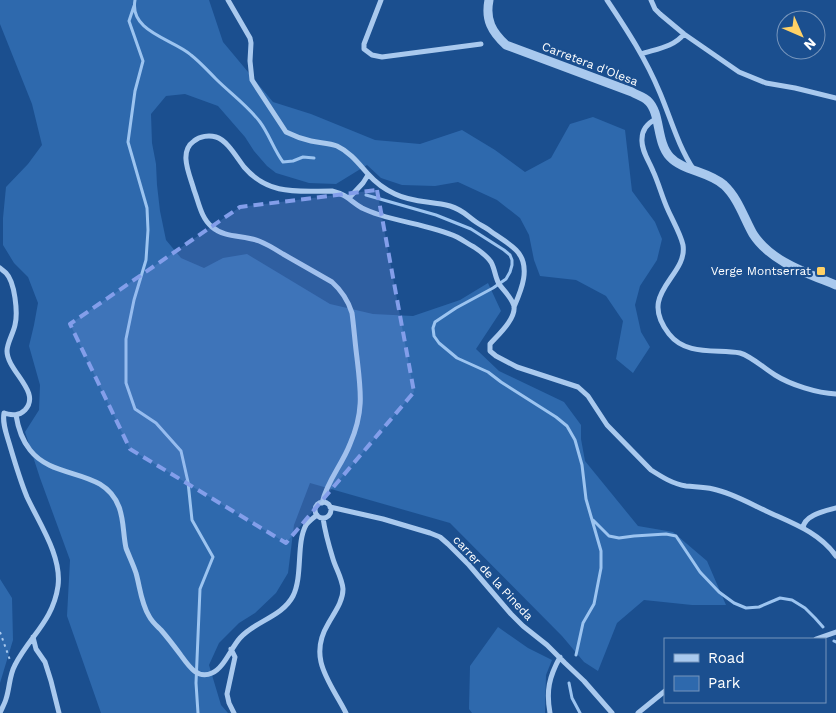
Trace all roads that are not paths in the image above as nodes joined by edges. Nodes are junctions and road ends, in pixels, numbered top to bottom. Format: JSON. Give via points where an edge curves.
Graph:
{"nodes":[{"id":1,"x":228,"y":0,"type":"edge"},
{"id":2,"x":381,"y":0,"type":"edge"},
{"id":3,"x":489,"y":0,"type":"edge"},
{"id":4,"x":607,"y":0,"type":"edge"},
{"id":5,"x":651,"y":0,"type":"edge"},
{"id":6,"x":684,"y":34,"type":"junction"},
{"id":7,"x":481,"y":44,"type":"dead end"},
{"id":8,"x":641,"y":54,"type":"junction"},
{"id":9,"x":836,"y":98,"type":"edge"},
{"id":10,"x":656,"y":118,"type":"junction"},
{"id":11,"x":694,"y":170,"type":"junction"},
{"id":12,"x":368,"y":175,"type":"junction"},
{"id":13,"x":349,"y":198,"type":"junction"},
{"id":14,"x":0,"y":268,"type":"edge"},
{"id":15,"x":836,"y":286,"type":"edge"},
{"id":16,"x":514,"y":307,"type":"junction"},
{"id":17,"x":836,"y":394,"type":"edge"},
{"id":18,"x":2,"y":410,"type":"edge"},
{"id":19,"x":16,"y":415,"type":"junction"},
{"id":20,"x":322,"y":503,"type":"junction"},
{"id":21,"x":330,"y":507,"type":"junction"},
{"id":22,"x":836,"y":508,"type":"edge"},
{"id":23,"x":317,"y":514,"type":"junction"},
{"id":24,"x":323,"y":518,"type":"junction"},
{"id":25,"x":803,"y":528,"type":"junction"},
{"id":26,"x":836,"y":556,"type":"edge"},
{"id":27,"x":836,"y":632,"type":"edge"},
{"id":28,"x":33,"y":637,"type":"junction"},
{"id":29,"x":819,"y":638,"type":"edge"},
{"id":30,"x":232,"y":649,"type":"junction"},
{"id":31,"x":560,"y":658,"type":"junction"},
{"id":32,"x":664,"y":692,"type":"edge"},
{"id":33,"x":0,"y":713,"type":"edge"},
{"id":34,"x":59,"y":713,"type":"edge"},
{"id":35,"x":234,"y":713,"type":"edge"},
{"id":36,"x":346,"y":713,"type":"edge"},
{"id":37,"x":550,"y":713,"type":"edge"},
{"id":38,"x":612,"y":713,"type":"edge"},
{"id":39,"x":638,"y":713,"type":"edge"}],
"edges":[{"from":1,"to":12,"type":"street","via":[[250,38],[252,80],[286,132],[304,140],[338,147]]},
{"from":2,"to":7,"type":"street","via":[[364,44],[364,49],[372,55],[382,57]]},
{"from":3,"to":10,"type":"street","name":"Carretera d'Olesa","via":[[490,25],[506,45],[642,97],[649,102]]},
{"from":4,"to":8,"type":"street"},
{"from":5,"to":6,"type":"street","via":[[655,9]]},
{"from":6,"to":8,"type":"street","via":[[674,44]]},
{"from":6,"to":9,"type":"street","via":[[749,77]]},
{"from":8,"to":11,"type":"street","via":[[683,152]]},
{"from":10,"to":11,"type":"street","name":"Carretera d'Olesa","via":[[663,145],[670,157]]},
{"from":10,"to":17,"type":"street","via":[[649,122],[642,140],[683,244],[680,261],[659,298],[659,316],[666,329],[673,339],[688,348],[742,354],[782,380]]},
{"from":11,"to":15,"type":"street","name":"Carretera d'Olesa","via":[[724,186],[734,197],[763,246],[782,261]]},
{"from":12,"to":13,"type":"street"},
{"from":12,"to":16,"type":"street","via":[[402,198],[462,210],[518,251],[524,278]]},
{"from":13,"to":16,"type":"street","via":[[381,216],[458,237],[491,262]]},
{"from":13,"to":20,"type":"street","via":[[332,191],[286,190],[269,186],[252,175],[216,137],[197,138],[186,152],[186,166],[205,221],[224,233],[264,243],[332,282],[349,303],[361,389],[360,409],[350,446],[327,487]]},
{"from":14,"to":19,"type":"street","via":[[10,278],[15,298],[16,316],[8,358],[30,399],[23,412]]},
{"from":16,"to":25,"type":"street","via":[[510,320],[490,344],[490,351],[496,356],[528,371],[578,387],[607,425],[657,474],[684,486],[713,489],[736,497]]},
{"from":18,"to":19,"type":"street"},
{"from":18,"to":28,"type":"street","via":[[2,421],[16,468],[48,539],[58,570],[51,611]]},
{"from":19,"to":30,"type":"street","via":[[22,436],[36,457],[53,468],[94,481],[116,500],[148,615],[189,668],[211,674],[219,669]]},
{"from":20,"to":21,"type":"street"},
{"from":20,"to":23,"type":"street","via":[[316,507]]},
{"from":21,"to":24,"type":"street","via":[[329,514]]},
{"from":21,"to":31,"type":"street","name":"carrer de la Pineda","via":[[440,537],[511,614]]},
{"from":22,"to":25,"type":"street","via":[[810,517]]},
{"from":23,"to":24,"type":"street"},
{"from":23,"to":30,"type":"street","via":[[305,528],[293,595],[281,610],[249,630]]},
{"from":24,"to":36,"type":"street","via":[[343,591],[322,636],[321,663]]},
{"from":25,"to":26,"type":"street","via":[[822,540]]},
{"from":27,"to":29,"type":"street"},
{"from":28,"to":33,"type":"street","via":[[13,670]]},
{"from":28,"to":34,"type":"street","via":[[45,662]]},
{"from":30,"to":35,"type":"street","via":[[235,657],[227,694]]},
{"from":31,"to":37,"type":"street","via":[[552,672],[548,691]]},
{"from":31,"to":38,"type":"street","name":"carrer de la Pineda"},
{"from":32,"to":39,"type":"street"}]}
